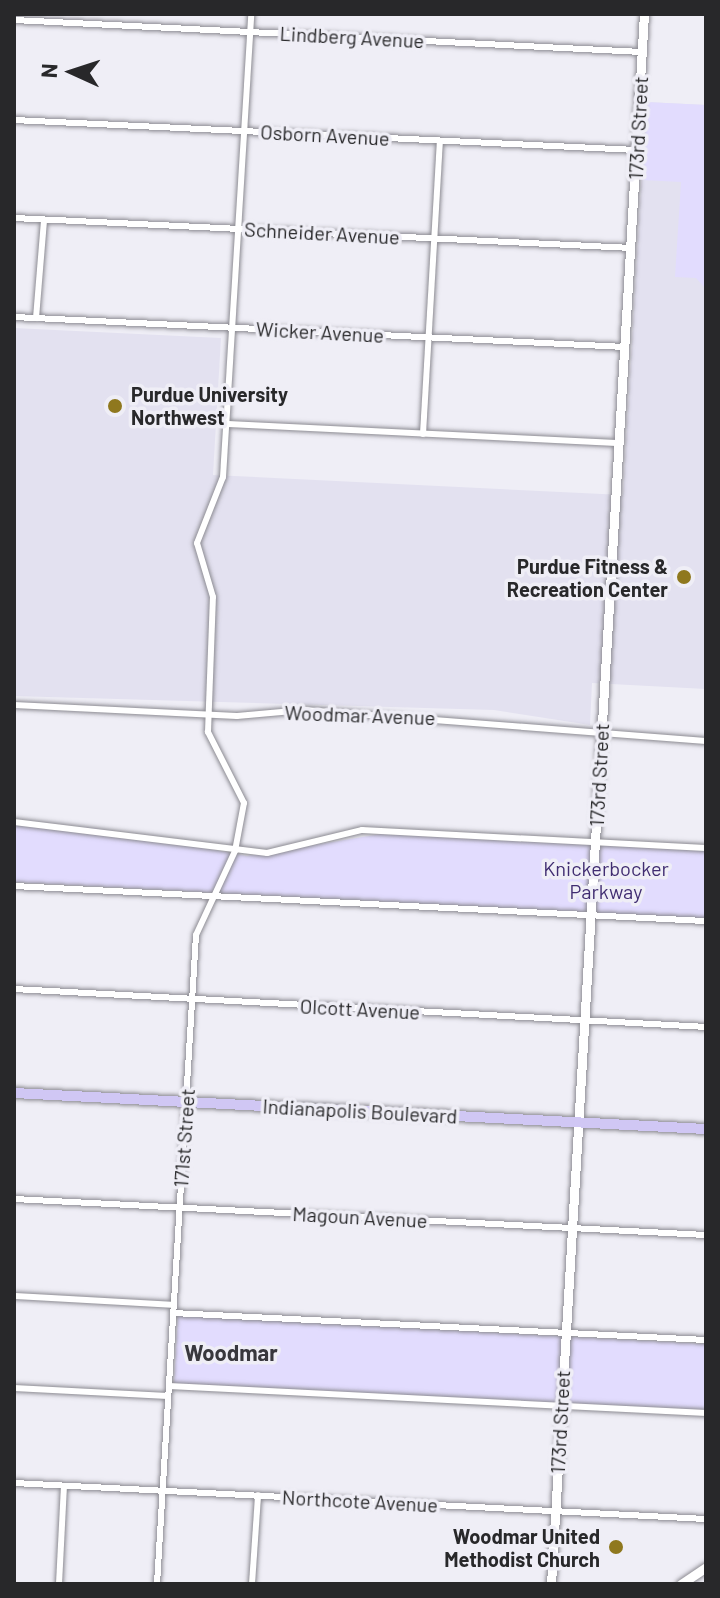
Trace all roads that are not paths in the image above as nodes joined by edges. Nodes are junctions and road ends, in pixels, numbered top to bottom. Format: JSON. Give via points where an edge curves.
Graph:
{"nodes":[{"id":1,"x":251,"y":14,"type":"edge"},
{"id":2,"x":644,"y":14,"type":"edge"},
{"id":3,"x":14,"y":20,"type":"edge"},
{"id":4,"x":250,"y":32,"type":"junction"},
{"id":5,"x":642,"y":52,"type":"junction"},
{"id":6,"x":14,"y":120,"type":"edge"},
{"id":7,"x":244,"y":131,"type":"junction"},
{"id":8,"x":440,"y":141,"type":"junction"},
{"id":9,"x":637,"y":150,"type":"junction"},
{"id":10,"x":14,"y":218,"type":"edge"},
{"id":11,"x":44,"y":220,"type":"junction"},
{"id":12,"x":238,"y":229,"type":"junction"},
{"id":13,"x":436,"y":239,"type":"junction"},
{"id":14,"x":631,"y":248,"type":"junction"},
{"id":15,"x":14,"y":317,"type":"edge"},
{"id":16,"x":36,"y":318,"type":"junction"},
{"id":17,"x":232,"y":328,"type":"junction"},
{"id":18,"x":430,"y":338,"type":"junction"},
{"id":19,"x":625,"y":347,"type":"junction"},
{"id":20,"x":226,"y":424,"type":"junction"},
{"id":21,"x":423,"y":434,"type":"junction"},
{"id":22,"x":619,"y":443,"type":"junction"},
{"id":23,"x":14,"y":705,"type":"edge"},
{"id":24,"x":209,"y":714,"type":"junction"},
{"id":25,"x":601,"y":735,"type":"junction"},
{"id":26,"x":706,"y":741,"type":"edge"},
{"id":27,"x":14,"y":822,"type":"edge"},
{"id":28,"x":595,"y":842,"type":"junction"},
{"id":29,"x":706,"y":848,"type":"edge"},
{"id":30,"x":235,"y":851,"type":"junction"},
{"id":31,"x":14,"y":886,"type":"edge"},
{"id":32,"x":208,"y":896,"type":"junction"},
{"id":33,"x":591,"y":915,"type":"junction"},
{"id":34,"x":706,"y":921,"type":"edge"},
{"id":35,"x":14,"y":989,"type":"edge"},
{"id":36,"x":192,"y":1000,"type":"junction"},
{"id":37,"x":584,"y":1020,"type":"junction"},
{"id":38,"x":706,"y":1027,"type":"edge"},
{"id":39,"x":14,"y":1093,"type":"edge"},
{"id":40,"x":187,"y":1102,"type":"junction"},
{"id":41,"x":578,"y":1123,"type":"junction"},
{"id":42,"x":706,"y":1129,"type":"edge"},
{"id":43,"x":14,"y":1199,"type":"edge"},
{"id":44,"x":179,"y":1208,"type":"junction"},
{"id":45,"x":571,"y":1229,"type":"junction"},
{"id":46,"x":706,"y":1235,"type":"edge"},
{"id":47,"x":14,"y":1296,"type":"edge"},
{"id":48,"x":173,"y":1309,"type":"junction"},
{"id":49,"x":565,"y":1333,"type":"junction"},
{"id":50,"x":706,"y":1340,"type":"edge"},
{"id":51,"x":169,"y":1386,"type":"junction"},
{"id":52,"x":14,"y":1388,"type":"edge"},
{"id":53,"x":168,"y":1396,"type":"junction"},
{"id":54,"x":561,"y":1406,"type":"junction"},
{"id":55,"x":706,"y":1413,"type":"edge"},
{"id":56,"x":14,"y":1483,"type":"edge"},
{"id":57,"x":64,"y":1486,"type":"junction"},
{"id":58,"x":163,"y":1490,"type":"junction"},
{"id":59,"x":258,"y":1495,"type":"junction"},
{"id":60,"x":555,"y":1511,"type":"junction"},
{"id":61,"x":706,"y":1519,"type":"edge"},
{"id":62,"x":706,"y":1567,"type":"edge"},
{"id":63,"x":59,"y":1584,"type":"edge"},
{"id":64,"x":157,"y":1584,"type":"edge"},
{"id":65,"x":252,"y":1584,"type":"edge"},
{"id":66,"x":551,"y":1584,"type":"edge"},
{"id":67,"x":681,"y":1584,"type":"edge"}],
"edges":[{"from":1,"to":4,"type":"street"},
{"from":2,"to":5,"type":"street","name":"173rd Street"},
{"from":3,"to":4,"type":"street","name":"Lindberg Avenue"},
{"from":4,"to":5,"type":"street","name":"Lindberg Avenue"},
{"from":4,"to":7,"type":"street"},
{"from":5,"to":9,"type":"street","name":"173rd Street"},
{"from":6,"to":7,"type":"street","name":"Osborn Avenue"},
{"from":7,"to":8,"type":"street","name":"Osborn Avenue"},
{"from":7,"to":12,"type":"street"},
{"from":8,"to":9,"type":"street","name":"Osborn Avenue"},
{"from":8,"to":13,"type":"street"},
{"from":9,"to":14,"type":"street","name":"173rd Street"},
{"from":10,"to":11,"type":"street","name":"Schneider Avenue"},
{"from":11,"to":12,"type":"street","name":"Schneider Avenue"},
{"from":11,"to":16,"type":"street"},
{"from":12,"to":13,"type":"street","name":"Schneider Avenue"},
{"from":12,"to":17,"type":"street"},
{"from":13,"to":14,"type":"street","name":"Schneider Avenue"},
{"from":13,"to":18,"type":"street"},
{"from":14,"to":19,"type":"street","name":"173rd Street"},
{"from":15,"to":16,"type":"street","name":"Wicker Avenue"},
{"from":16,"to":17,"type":"street","name":"Wicker Avenue"},
{"from":17,"to":18,"type":"street","name":"Wicker Avenue"},
{"from":17,"to":20,"type":"street"},
{"from":18,"to":19,"type":"street","name":"Wicker Avenue"},
{"from":18,"to":21,"type":"street"},
{"from":19,"to":22,"type":"street","name":"173rd Street"},
{"from":20,"to":21,"type":"street"},
{"from":20,"to":24,"type":"street","name":"171st Street","via":[[223,473],[197,543],[213,597]]},
{"from":21,"to":22,"type":"street"},
{"from":22,"to":25,"type":"street","name":"173rd Street"},
{"from":23,"to":24,"type":"street","name":"Woodmar Avenue"},
{"from":24,"to":25,"type":"street","name":"Woodmar Avenue","via":[[317,711]]},
{"from":24,"to":30,"type":"street","name":"171st Street","via":[[210,745],[239,782],[244,803]]},
{"from":25,"to":26,"type":"street","name":"Woodmar Avenue"},
{"from":25,"to":28,"type":"street","name":"173rd Street"},
{"from":27,"to":30,"type":"street"},
{"from":28,"to":29,"type":"street"},
{"from":28,"to":30,"type":"street","via":[[362,830],[276,852]]},
{"from":28,"to":33,"type":"street","name":"173rd Street"},
{"from":30,"to":32,"type":"street","name":"171st Street"},
{"from":31,"to":32,"type":"street"},
{"from":32,"to":33,"type":"street"},
{"from":32,"to":36,"type":"street","name":"171st Street","via":[[196,935]]},
{"from":33,"to":34,"type":"street"},
{"from":33,"to":37,"type":"street","name":"173rd Street"},
{"from":35,"to":36,"type":"street","name":"Olcott Avenue"},
{"from":36,"to":37,"type":"street","name":"Olcott Avenue"},
{"from":36,"to":40,"type":"street","name":"171st Street"},
{"from":37,"to":38,"type":"street","name":"Olcott Avenue"},
{"from":37,"to":41,"type":"street","name":"173rd Street"},
{"from":39,"to":40,"type":"main road","name":"Indianapolis Boulevard"},
{"from":40,"to":41,"type":"main road","name":"Indianapolis Boulevard"},
{"from":40,"to":44,"type":"street","name":"171st Street"},
{"from":41,"to":42,"type":"main road","name":"Indianapolis Boulevard"},
{"from":41,"to":45,"type":"street","name":"173rd Street"},
{"from":43,"to":44,"type":"street","name":"Magoun Avenue"},
{"from":44,"to":45,"type":"street","name":"Magoun Avenue"},
{"from":44,"to":48,"type":"street","name":"171st Street"},
{"from":45,"to":46,"type":"street","name":"Magoun Avenue"},
{"from":45,"to":49,"type":"street","name":"173rd Street"},
{"from":47,"to":48,"type":"street"},
{"from":48,"to":49,"type":"street"},
{"from":48,"to":51,"type":"street","name":"171st Street"},
{"from":49,"to":50,"type":"street"},
{"from":49,"to":54,"type":"street","name":"173rd Street"},
{"from":51,"to":53,"type":"street","name":"171st Street"},
{"from":51,"to":54,"type":"street"},
{"from":52,"to":53,"type":"street"},
{"from":53,"to":58,"type":"street","name":"171st Street"},
{"from":54,"to":55,"type":"street"},
{"from":54,"to":60,"type":"street","name":"173rd Street"},
{"from":56,"to":57,"type":"street","name":"Northcote Avenue"},
{"from":57,"to":58,"type":"street","name":"Northcote Avenue"},
{"from":57,"to":63,"type":"street"},
{"from":58,"to":59,"type":"street","name":"Northcote Avenue"},
{"from":58,"to":64,"type":"street","name":"171st Street"},
{"from":59,"to":60,"type":"street","name":"Northcote Avenue"},
{"from":59,"to":65,"type":"street"},
{"from":60,"to":61,"type":"street","name":"Northcote Avenue"},
{"from":60,"to":66,"type":"street","name":"173rd Street"},
{"from":62,"to":67,"type":"street"}]}
